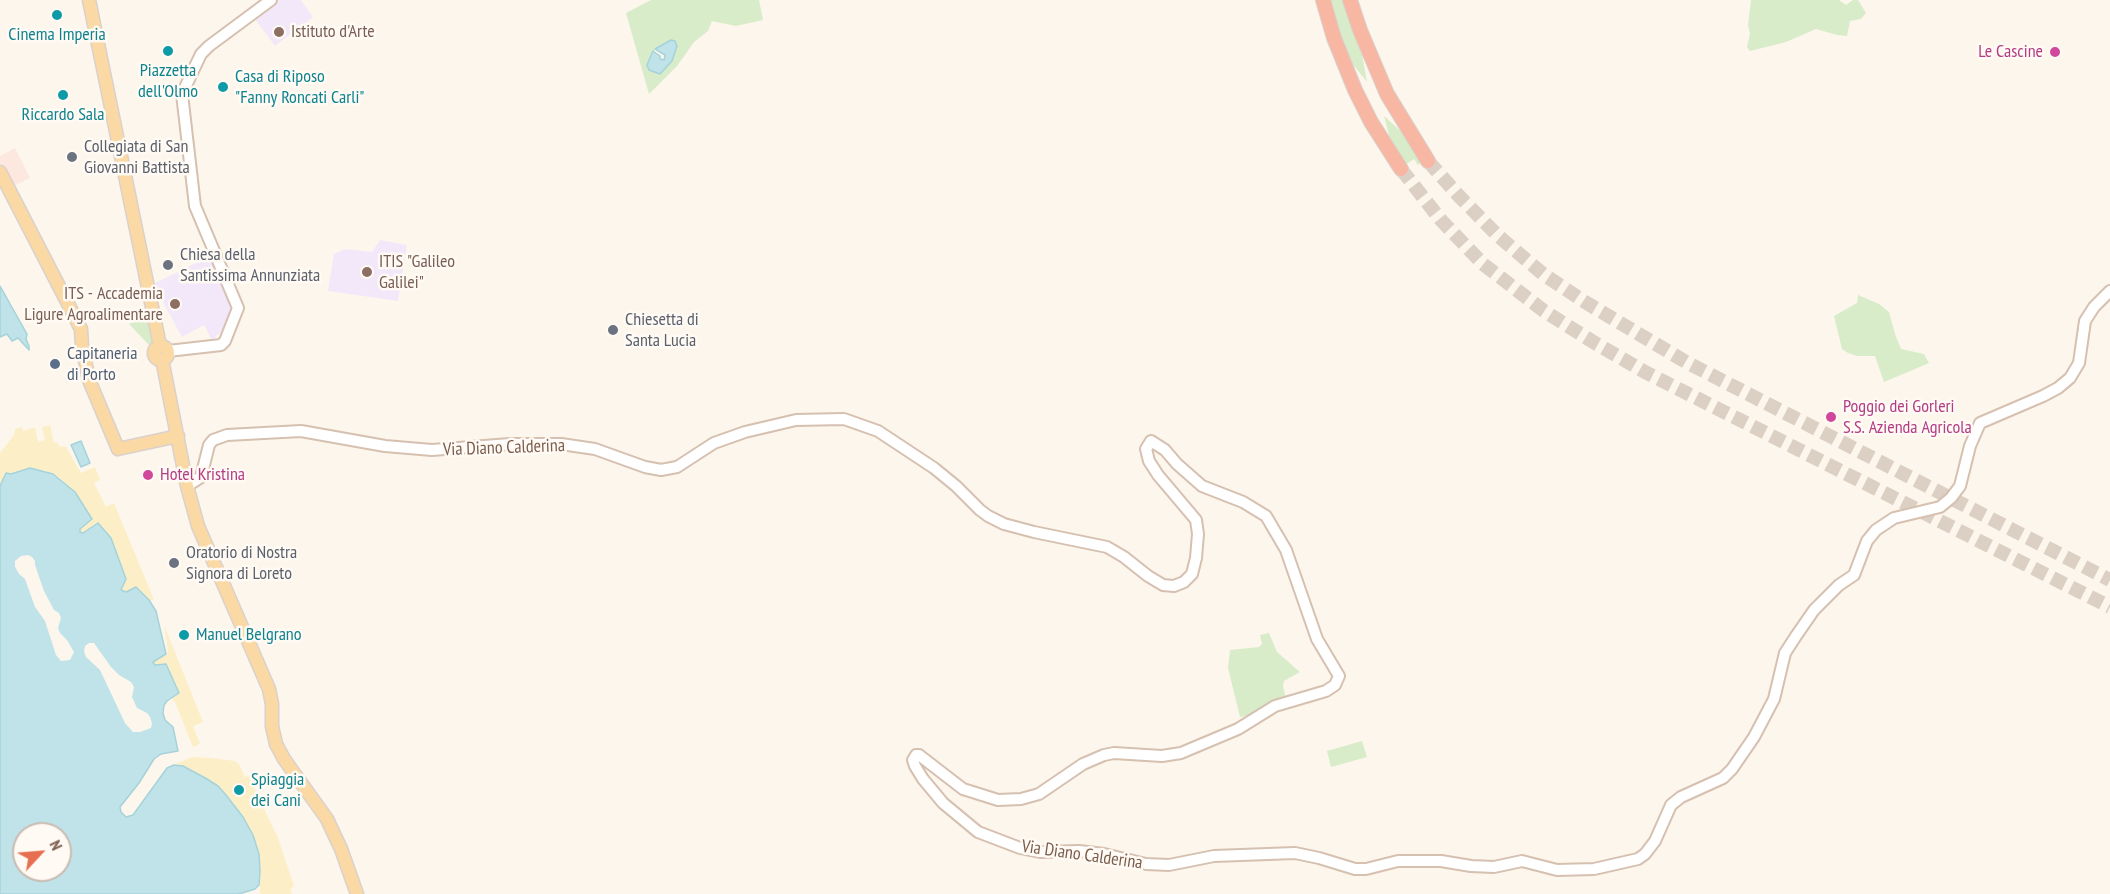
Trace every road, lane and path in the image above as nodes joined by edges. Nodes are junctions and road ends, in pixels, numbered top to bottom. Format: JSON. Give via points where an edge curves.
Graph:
{"nodes":[{"id":1,"x":89,"y":0,"type":"edge"},
{"id":2,"x":271,"y":0,"type":"edge"},
{"id":3,"x":1323,"y":0,"type":"edge"},
{"id":4,"x":1350,"y":0,"type":"edge"},
{"id":5,"x":1428,"y":161,"type":"tunnel mouth"},
{"id":6,"x":1401,"y":169,"type":"tunnel mouth"},
{"id":7,"x":0,"y":172,"type":"edge"},
{"id":8,"x":2110,"y":291,"type":"edge"},
{"id":9,"x":163,"y":352,"type":"junction"},
{"id":10,"x":178,"y":436,"type":"junction"},
{"id":11,"x":187,"y":486,"type":"junction"},
{"id":12,"x":357,"y":894,"type":"edge"}],
"edges":[{"from":1,"to":9,"type":"main road"},
{"from":2,"to":9,"type":"main road","via":[[201,54],[182,94],[195,206],[238,308],[221,345]]},
{"from":3,"to":6,"type":"highway","via":[[1355,90]]},
{"from":4,"to":5,"type":"highway","via":[[1387,94]]},
{"from":7,"to":10,"type":"main road","via":[[81,329],[89,380],[118,449]]},
{"from":8,"to":11,"type":"main road","name":"Via Diano Calderina","via":[[2085,321],[2079,363],[2070,378],[2043,396],[1980,423],[1960,486],[1951,498],[1940,507],[1894,518],[1867,541],[1854,575],[1814,610],[1785,653],[1774,699],[1732,769],[1723,778],[1671,805],[1654,841],[1638,859],[1578,870],[1557,870],[1522,861],[1482,867],[1441,861],[1398,861],[1355,869],[1295,853],[1146,864],[1104,854],[1040,852],[1009,845],[978,832],[943,803],[915,766],[916,755],[963,789],[998,800],[1021,800],[1039,794],[1083,764],[1104,755],[1162,756],[1191,750],[1238,729],[1275,706],[1326,692],[1335,685],[1339,676],[1317,639],[1286,550],[1266,516],[1202,486],[1151,441],[1146,453],[1158,475],[1196,520],[1198,534],[1192,574],[1174,586],[1162,585],[1107,547],[1034,532],[988,516],[934,468],[878,431],[844,419],[796,420],[745,432],[714,443],[677,467],[661,470],[595,449],[561,444],[432,450],[301,431],[227,435],[209,445],[201,477]]},
{"from":9,"to":10,"type":"main road"},
{"from":10,"to":11,"type":"main road"},
{"from":11,"to":12,"type":"main road","via":[[207,550],[269,689],[276,744],[327,819]]}]}
